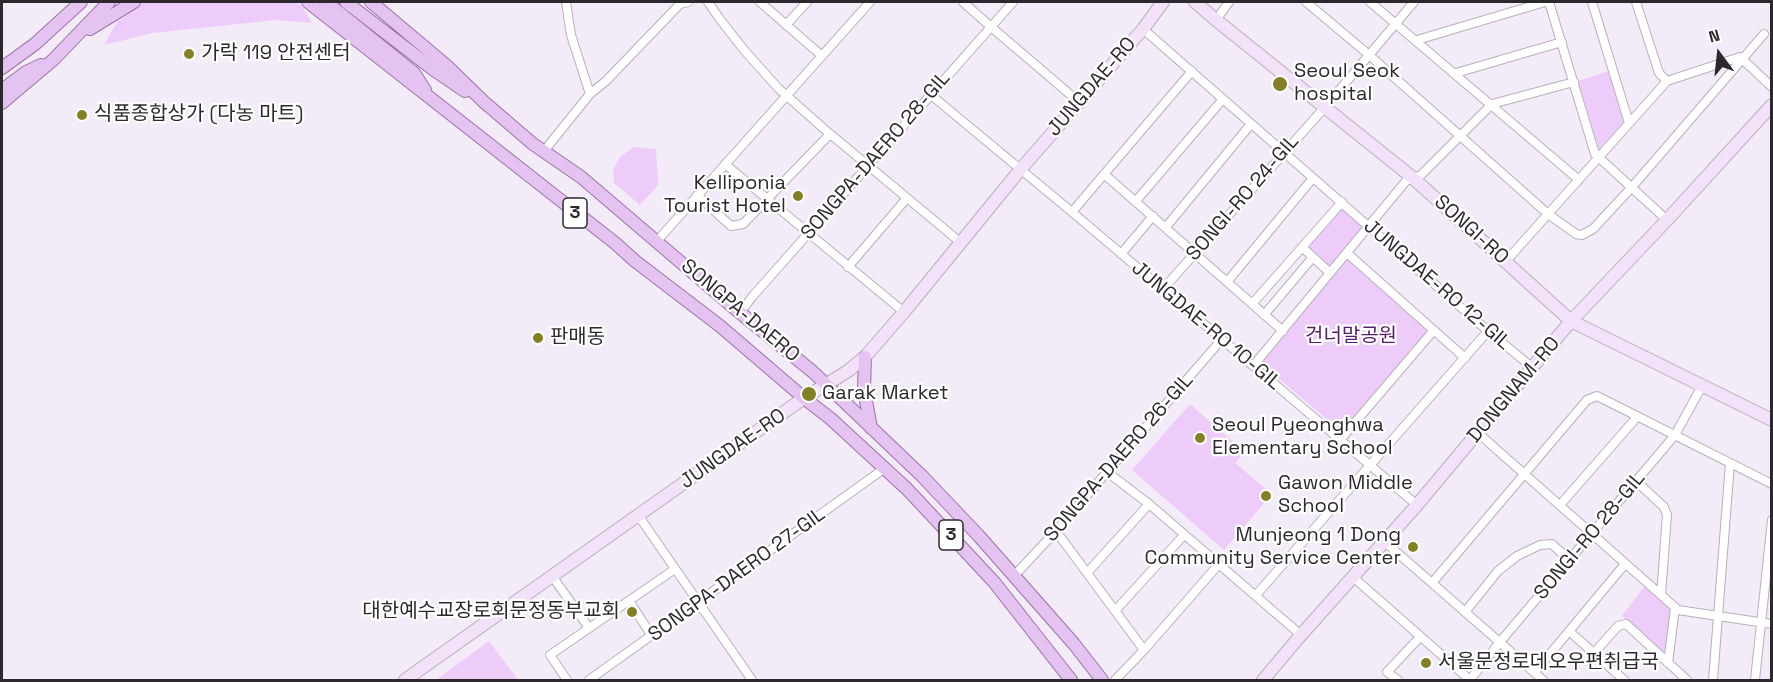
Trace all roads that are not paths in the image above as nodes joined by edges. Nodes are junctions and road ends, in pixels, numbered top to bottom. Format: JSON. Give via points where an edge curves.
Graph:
{"nodes":[{"id":1,"x":79,"y":2,"type":"edge"},
{"id":2,"x":109,"y":2,"type":"edge"},
{"id":3,"x":134,"y":2,"type":"edge"},
{"id":4,"x":308,"y":2,"type":"edge"},
{"id":5,"x":326,"y":2,"type":"edge"},
{"id":6,"x":346,"y":2,"type":"edge"},
{"id":7,"x":371,"y":2,"type":"edge"},
{"id":8,"x":566,"y":2,"type":"edge"},
{"id":9,"x":688,"y":2,"type":"edge"},
{"id":10,"x":708,"y":2,"type":"edge"},
{"id":11,"x":760,"y":2,"type":"edge"},
{"id":12,"x":807,"y":2,"type":"edge"},
{"id":13,"x":870,"y":2,"type":"edge"},
{"id":14,"x":963,"y":2,"type":"edge"},
{"id":15,"x":1013,"y":2,"type":"edge"},
{"id":16,"x":1163,"y":2,"type":"edge"},
{"id":17,"x":1196,"y":2,"type":"edge"},
{"id":18,"x":1229,"y":2,"type":"edge"},
{"id":19,"x":1306,"y":2,"type":"edge"},
{"id":20,"x":1371,"y":2,"type":"edge"},
{"id":21,"x":1414,"y":2,"type":"edge"},
{"id":22,"x":1547,"y":2,"type":"edge"},
{"id":23,"x":1592,"y":2,"type":"edge"},
{"id":24,"x":1636,"y":2,"type":"edge"},
{"id":25,"x":1216,"y":20,"type":"junction"},
{"id":26,"x":1396,"y":22,"type":"junction"},
{"id":27,"x":786,"y":25,"type":"junction"},
{"id":28,"x":990,"y":27,"type":"junction"},
{"id":29,"x":1143,"y":29,"type":"junction"},
{"id":30,"x":1764,"y":34,"type":"dead end"},
{"id":31,"x":74,"y":39,"type":"junction"},
{"id":32,"x":1417,"y":40,"type":"junction"},
{"id":33,"x":1562,"y":42,"type":"junction"},
{"id":34,"x":35,"y":44,"type":"junction"},
{"id":35,"x":1368,"y":54,"type":"junction"},
{"id":36,"x":822,"y":56,"type":"junction"},
{"id":37,"x":53,"y":60,"type":"junction"},
{"id":38,"x":1743,"y":60,"type":"junction"},
{"id":39,"x":2,"y":68,"type":"edge"},
{"id":40,"x":1192,"y":71,"type":"junction"},
{"id":41,"x":1456,"y":73,"type":"junction"},
{"id":42,"x":2,"y":77,"type":"edge"},
{"id":43,"x":1667,"y":81,"type":"junction"},
{"id":44,"x":1574,"y":82,"type":"junction"},
{"id":45,"x":1772,"y":87,"type":"edge"},
{"id":46,"x":2,"y":90,"type":"edge"},
{"id":47,"x":590,"y":93,"type":"junction"},
{"id":48,"x":786,"y":95,"type":"junction"},
{"id":49,"x":931,"y":95,"type":"junction"},
{"id":50,"x":431,"y":98,"type":"junction"},
{"id":51,"x":1223,"y":99,"type":"junction"},
{"id":52,"x":484,"y":102,"type":"junction"},
{"id":53,"x":1079,"y":102,"type":"junction"},
{"id":54,"x":2,"y":103,"type":"edge"},
{"id":55,"x":1492,"y":104,"type":"junction"},
{"id":56,"x":1772,"y":105,"type":"edge"},
{"id":57,"x":1325,"y":107,"type":"junction"},
{"id":58,"x":1629,"y":123,"type":"junction"},
{"id":59,"x":1251,"y":124,"type":"junction"},
{"id":60,"x":830,"y":134,"type":"junction"},
{"id":61,"x":1460,"y":136,"type":"junction"},
{"id":62,"x":544,"y":151,"type":"junction"},
{"id":63,"x":1283,"y":152,"type":"junction"},
{"id":64,"x":1599,"y":156,"type":"junction"},
{"id":65,"x":725,"y":164,"type":"junction"},
{"id":66,"x":868,"y":166,"type":"junction"},
{"id":67,"x":1020,"y":170,"type":"junction"},
{"id":68,"x":1104,"y":174,"type":"junction"},
{"id":69,"x":1313,"y":178,"type":"junction"},
{"id":70,"x":1413,"y":178,"type":"junction"},
{"id":71,"x":1579,"y":180,"type":"junction"},
{"id":72,"x":1632,"y":188,"type":"junction"},
{"id":73,"x":697,"y":195,"type":"junction"},
{"id":74,"x":907,"y":198,"type":"junction"},
{"id":75,"x":767,"y":199,"type":"junction"},
{"id":76,"x":1136,"y":201,"type":"junction"},
{"id":77,"x":1342,"y":202,"type":"junction"},
{"id":78,"x":1072,"y":212,"type":"junction"},
{"id":79,"x":1548,"y":214,"type":"junction"},
{"id":80,"x":1153,"y":216,"type":"junction"},
{"id":81,"x":1667,"y":220,"type":"junction"},
{"id":82,"x":1369,"y":226,"type":"junction"},
{"id":83,"x":1166,"y":227,"type":"junction"},
{"id":84,"x":808,"y":234,"type":"junction"},
{"id":85,"x":657,"y":241,"type":"junction"},
{"id":86,"x":960,"y":242,"type":"junction"},
{"id":87,"x":1302,"y":247,"type":"junction"},
{"id":88,"x":1195,"y":253,"type":"junction"},
{"id":89,"x":1347,"y":253,"type":"junction"},
{"id":90,"x":1121,"y":254,"type":"junction"},
{"id":91,"x":1313,"y":257,"type":"junction"},
{"id":92,"x":1506,"y":261,"type":"junction"},
{"id":93,"x":848,"y":267,"type":"junction"},
{"id":94,"x":1330,"y":273,"type":"junction"},
{"id":95,"x":1227,"y":282,"type":"junction"},
{"id":96,"x":1163,"y":289,"type":"junction"},
{"id":97,"x":1252,"y":304,"type":"junction"},
{"id":98,"x":741,"y":312,"type":"junction"},
{"id":99,"x":904,"y":312,"type":"junction"},
{"id":100,"x":1264,"y":315,"type":"junction"},
{"id":101,"x":1571,"y":321,"type":"junction"},
{"id":102,"x":1434,"y":330,"type":"junction"},
{"id":103,"x":1282,"y":331,"type":"junction"},
{"id":104,"x":1488,"y":331,"type":"junction"},
{"id":105,"x":1222,"y":339,"type":"junction"},
{"id":106,"x":865,"y":357,"type":"junction"},
{"id":107,"x":1465,"y":358,"type":"junction"},
{"id":108,"x":1253,"y":366,"type":"junction"},
{"id":109,"x":1533,"y":368,"type":"junction"},
{"id":110,"x":825,"y":384,"type":"junction"},
{"id":111,"x":1702,"y":386,"type":"junction"},
{"id":112,"x":804,"y":398,"type":"junction"},
{"id":113,"x":1637,"y":417,"type":"junction"},
{"id":114,"x":1772,"y":420,"type":"edge"},
{"id":115,"x":871,"y":428,"type":"junction"},
{"id":116,"x":1478,"y":433,"type":"junction"},
{"id":117,"x":1675,"y":435,"type":"junction"},
{"id":118,"x":1341,"y":440,"type":"junction"},
{"id":119,"x":1730,"y":463,"type":"junction"},
{"id":120,"x":1371,"y":465,"type":"junction"},
{"id":121,"x":885,"y":468,"type":"junction"},
{"id":122,"x":1107,"y":472,"type":"junction"},
{"id":123,"x":1525,"y":474,"type":"junction"},
{"id":124,"x":1636,"y":482,"type":"junction"},
{"id":125,"x":1772,"y":484,"type":"edge"},
{"id":126,"x":1149,"y":504,"type":"junction"},
{"id":127,"x":1417,"y":505,"type":"junction"},
{"id":128,"x":1560,"y":505,"type":"junction"},
{"id":129,"x":638,"y":515,"type":"junction"},
{"id":130,"x":1772,"y":520,"type":"edge"},
{"id":131,"x":1056,"y":531,"type":"junction"},
{"id":132,"x":1592,"y":533,"type":"junction"},
{"id":133,"x":1184,"y":535,"type":"junction"},
{"id":134,"x":1385,"y":542,"type":"junction"},
{"id":135,"x":1569,"y":560,"type":"junction"},
{"id":136,"x":1219,"y":564,"type":"junction"},
{"id":137,"x":1625,"y":564,"type":"junction"},
{"id":138,"x":675,"y":569,"type":"junction"},
{"id":139,"x":1087,"y":573,"type":"junction"},
{"id":140,"x":552,"y":576,"type":"junction"},
{"id":141,"x":1014,"y":576,"type":"junction"},
{"id":142,"x":1353,"y":577,"type":"junction"},
{"id":143,"x":1432,"y":583,"type":"junction"},
{"id":144,"x":1661,"y":595,"type":"junction"},
{"id":145,"x":1257,"y":596,"type":"junction"},
{"id":146,"x":629,"y":601,"type":"junction"},
{"id":147,"x":698,"y":603,"type":"junction"},
{"id":148,"x":1675,"y":608,"type":"junction"},
{"id":149,"x":1115,"y":611,"type":"junction"},
{"id":150,"x":1465,"y":612,"type":"junction"},
{"id":151,"x":1718,"y":616,"type":"junction"},
{"id":152,"x":1761,"y":622,"type":"junction"},
{"id":153,"x":1772,"y":624,"type":"edge"},
{"id":154,"x":589,"y":628,"type":"junction"},
{"id":155,"x":1569,"y":631,"type":"junction"},
{"id":156,"x":1301,"y":635,"type":"junction"},
{"id":157,"x":652,"y":636,"type":"junction"},
{"id":158,"x":1420,"y":637,"type":"junction"},
{"id":159,"x":1500,"y":642,"type":"junction"},
{"id":160,"x":1144,"y":650,"type":"junction"},
{"id":161,"x":1594,"y":653,"type":"junction"},
{"id":162,"x":1668,"y":663,"type":"junction"},
{"id":163,"x":1535,"y":672,"type":"junction"},
{"id":164,"x":1470,"y":680,"type":"edge"},
{"id":165,"x":1712,"y":680,"type":"edge"},
{"id":166,"x":405,"y":681,"type":"edge"},
{"id":167,"x":567,"y":681,"type":"edge"},
{"id":168,"x":589,"y":681,"type":"edge"},
{"id":169,"x":752,"y":681,"type":"edge"},
{"id":170,"x":1071,"y":681,"type":"edge"},
{"id":171,"x":1102,"y":681,"type":"edge"},
{"id":172,"x":1115,"y":681,"type":"edge"},
{"id":173,"x":1263,"y":681,"type":"edge"},
{"id":174,"x":1398,"y":681,"type":"edge"},
{"id":175,"x":1544,"y":681,"type":"edge"},
{"id":176,"x":1623,"y":681,"type":"edge"},
{"id":177,"x":1687,"y":681,"type":"edge"},
{"id":178,"x":1755,"y":681,"type":"edge"}],
"edges":[{"from":1,"to":34,"type":"main road"},
{"from":2,"to":31,"type":"main road"},
{"from":3,"to":31,"type":"main road"},
{"from":4,"to":50,"type":"main road","name":"SONGPA-DAERO"},
{"from":5,"to":50,"type":"main road","number":"3","via":[[414,73]]},
{"from":6,"to":52,"type":"main road","number":"3","via":[[434,70]]},
{"from":7,"to":52,"type":"main road","name":"SONGPA-DAERO"},
{"from":8,"to":47,"type":"street","via":[[571,34]]},
{"from":9,"to":47,"type":"street","via":[[680,4]]},
{"from":10,"to":48,"type":"street","via":[[744,50]]},
{"from":11,"to":27,"type":"street"},
{"from":12,"to":27,"type":"street"},
{"from":13,"to":36,"type":"street"},
{"from":14,"to":28,"type":"street"},
{"from":15,"to":28,"type":"street","name":"SONGPA-DAERO 28-GIL"},
{"from":16,"to":29,"type":"main road","name":"JUNGDAE-RO"},
{"from":17,"to":25,"type":"main road","name":"SONGI-RO"},
{"from":18,"to":25,"type":"street"},
{"from":19,"to":35,"type":"street"},
{"from":20,"to":26,"type":"street"},
{"from":21,"to":26,"type":"street","name":"SONGI-RO 24-GIL"},
{"from":22,"to":32,"type":"street"},
{"from":22,"to":33,"type":"street"},
{"from":23,"to":58,"type":"street"},
{"from":24,"to":43,"type":"street","via":[[1659,73]]},
{"from":25,"to":57,"type":"main road","name":"SONGI-RO"},
{"from":26,"to":32,"type":"street"},
{"from":26,"to":35,"type":"street","name":"SONGI-RO 24-GIL"},
{"from":27,"to":36,"type":"street"},
{"from":28,"to":49,"type":"street","name":"SONGPA-DAERO 28-GIL"},
{"from":28,"to":53,"type":"street"},
{"from":29,"to":40,"type":"street","name":"JUNGDAE-RO 12-GIL"},
{"from":29,"to":53,"type":"main road","name":"JUNGDAE-RO"},
{"from":30,"to":38,"type":"street"},
{"from":31,"to":37,"type":"main road"},
{"from":32,"to":41,"type":"street"},
{"from":33,"to":41,"type":"street"},
{"from":33,"to":44,"type":"street"},
{"from":34,"to":39,"type":"main road"},
{"from":34,"to":42,"type":"main road","via":[[20,64]]},
{"from":35,"to":57,"type":"street","name":"SONGI-RO 24-GIL"},
{"from":35,"to":61,"type":"street"},
{"from":36,"to":48,"type":"street"},
{"from":37,"to":46,"type":"main road","via":[[26,72]]},
{"from":37,"to":54,"type":"main road"},
{"from":38,"to":43,"type":"street","via":[[1740,57]]},
{"from":38,"to":45,"type":"street"},
{"from":38,"to":72,"type":"street"},
{"from":40,"to":51,"type":"street","name":"JUNGDAE-RO 12-GIL"},
{"from":40,"to":68,"type":"street"},
{"from":41,"to":55,"type":"street"},
{"from":43,"to":58,"type":"street"},
{"from":44,"to":55,"type":"street"},
{"from":44,"to":64,"type":"street","via":[[1595,154]]},
{"from":47,"to":62,"type":"street"},
{"from":48,"to":60,"type":"street"},
{"from":48,"to":65,"type":"street"},
{"from":49,"to":66,"type":"street","name":"SONGPA-DAERO 28-GIL"},
{"from":49,"to":67,"type":"street"},
{"from":50,"to":112,"type":"main road","name":"SONGPA-DAERO","number":"3","via":[[720,326]]},
{"from":51,"to":59,"type":"street","name":"JUNGDAE-RO 12-GIL"},
{"from":51,"to":76,"type":"street"},
{"from":52,"to":62,"type":"main road","name":"SONGPA-DAERO","number":"3"},
{"from":53,"to":67,"type":"main road","name":"JUNGDAE-RO"},
{"from":55,"to":61,"type":"street"},
{"from":55,"to":71,"type":"street"},
{"from":56,"to":81,"type":"main road","name":"DONGNAM-RO"},
{"from":57,"to":63,"type":"street","name":"SONGI-RO 24-GIL"},
{"from":57,"to":70,"type":"main road","name":"SONGI-RO"},
{"from":58,"to":64,"type":"street"},
{"from":59,"to":63,"type":"street","name":"JUNGDAE-RO 12-GIL"},
{"from":59,"to":83,"type":"street"},
{"from":60,"to":66,"type":"street"},
{"from":60,"to":75,"type":"street"},
{"from":61,"to":70,"type":"street","via":[[1421,175]]},
{"from":61,"to":79,"type":"street"},
{"from":62,"to":85,"type":"main road","name":"SONGPA-DAERO","number":"3"},
{"from":63,"to":69,"type":"street","name":"JUNGDAE-RO 12-GIL"},
{"from":63,"to":88,"type":"street","name":"SONGI-RO 24-GIL"},
{"from":64,"to":71,"type":"street"},
{"from":64,"to":72,"type":"street"},
{"from":65,"to":73,"type":"street"},
{"from":65,"to":75,"type":"street"},
{"from":66,"to":74,"type":"street"},
{"from":66,"to":84,"type":"street","name":"SONGPA-DAERO 28-GIL"},
{"from":67,"to":78,"type":"street","name":"JUNGDAE-RO 10-GIL"},
{"from":67,"to":86,"type":"main road","name":"JUNGDAE-RO"},
{"from":68,"to":76,"type":"street"},
{"from":68,"to":78,"type":"street"},
{"from":69,"to":77,"type":"street","name":"JUNGDAE-RO 12-GIL"},
{"from":69,"to":95,"type":"street"},
{"from":70,"to":82,"type":"street","via":[[1406,181]]},
{"from":70,"to":92,"type":"main road","name":"SONGI-RO"},
{"from":71,"to":79,"type":"street"},
{"from":72,"to":79,"type":"street","via":[[1593,229],[1582,235]]},
{"from":72,"to":81,"type":"street"},
{"from":73,"to":75,"type":"street","via":[[731,226],[743,224]]},
{"from":73,"to":85,"type":"street"},
{"from":74,"to":86,"type":"street"},
{"from":74,"to":93,"type":"street"},
{"from":75,"to":84,"type":"street"},
{"from":76,"to":80,"type":"street"},
{"from":77,"to":82,"type":"street","name":"JUNGDAE-RO 12-GIL"},
{"from":77,"to":87,"type":"street"},
{"from":78,"to":90,"type":"street","name":"JUNGDAE-RO 10-GIL"},
{"from":79,"to":92,"type":"street"},
{"from":80,"to":83,"type":"street"},
{"from":80,"to":90,"type":"street"},
{"from":81,"to":101,"type":"main road","name":"DONGNAM-RO"},
{"from":82,"to":89,"type":"street"},
{"from":82,"to":104,"type":"street","name":"JUNGDAE-RO 12-GIL"},
{"from":83,"to":88,"type":"street"},
{"from":84,"to":93,"type":"street"},
{"from":84,"to":98,"type":"street","name":"SONGPA-DAERO 28-GIL"},
{"from":85,"to":98,"type":"main road","name":"SONGPA-DAERO","number":"3"},
{"from":86,"to":99,"type":"main road","name":"JUNGDAE-RO"},
{"from":87,"to":91,"type":"street"},
{"from":87,"to":97,"type":"street"},
{"from":88,"to":95,"type":"street"},
{"from":88,"to":96,"type":"street","name":"SONGI-RO 24-GIL"},
{"from":89,"to":94,"type":"street"},
{"from":89,"to":102,"type":"street"},
{"from":90,"to":96,"type":"street","name":"JUNGDAE-RO 10-GIL"},
{"from":91,"to":94,"type":"street"},
{"from":91,"to":100,"type":"street"},
{"from":92,"to":101,"type":"main road","name":"SONGI-RO"},
{"from":93,"to":99,"type":"street"},
{"from":94,"to":103,"type":"street"},
{"from":95,"to":97,"type":"street"},
{"from":96,"to":105,"type":"street","name":"JUNGDAE-RO 10-GIL"},
{"from":97,"to":100,"type":"street"},
{"from":98,"to":110,"type":"main road","name":"SONGPA-DAERO","number":"3"},
{"from":99,"to":106,"type":"main road","name":"JUNGDAE-RO"},
{"from":100,"to":103,"type":"street"},
{"from":101,"to":109,"type":"main road","name":"DONGNAM-RO"},
{"from":101,"to":111,"type":"main road","name":"SONGI-RO"},
{"from":102,"to":107,"type":"street"},
{"from":102,"to":118,"type":"street"},
{"from":103,"to":108,"type":"street"},
{"from":104,"to":107,"type":"street"},
{"from":104,"to":109,"type":"street","name":"JUNGDAE-RO 12-GIL"},
{"from":105,"to":108,"type":"street","name":"JUNGDAE-RO 10-GIL"},
{"from":105,"to":122,"type":"street","name":"SONGPA-DAERO 26-GIL"},
{"from":106,"to":110,"type":"main road","name":"JUNGDAE-RO"},
{"from":106,"to":115,"type":"main road","via":[[864,390]]},
{"from":107,"to":120,"type":"street"},
{"from":108,"to":118,"type":"street","name":"JUNGDAE-RO 10-GIL"},
{"from":109,"to":116,"type":"main road","name":"DONGNAM-RO"},
{"from":110,"to":112,"type":"main road","name":"JUNGDAE-RO"},
{"from":110,"to":115,"type":"main road","name":"SONGPA-DAERO","number":"3"},
{"from":111,"to":114,"type":"main road","name":"SONGI-RO"},
{"from":111,"to":117,"type":"street","name":"SONGI-RO 28-GIL"},
{"from":112,"to":121,"type":"main road","name":"SONGPA-DAERO","number":"3"},
{"from":112,"to":129,"type":"main road","name":"JUNGDAE-RO"},
{"from":113,"to":117,"type":"street"},
{"from":113,"to":123,"type":"street","via":[[1597,396],[1587,400]]},
{"from":113,"to":128,"type":"street"},
{"from":115,"to":141,"type":"main road","name":"SONGPA-DAERO","number":"3","via":[[922,476]]},
{"from":116,"to":123,"type":"street"},
{"from":116,"to":127,"type":"main road","name":"DONGNAM-RO"},
{"from":117,"to":119,"type":"street"},
{"from":117,"to":124,"type":"street","name":"SONGI-RO 28-GIL"},
{"from":118,"to":120,"type":"street","name":"JUNGDAE-RO 10-GIL"},
{"from":119,"to":125,"type":"street"},
{"from":119,"to":151,"type":"street"},
{"from":120,"to":127,"type":"street","name":"JUNGDAE-RO 10-GIL"},
{"from":120,"to":145,"type":"street"},
{"from":121,"to":147,"type":"street","name":"SONGPA-DAERO 27-GIL"},
{"from":121,"to":170,"type":"main road","name":"SONGPA-DAERO","number":"3","via":[[994,582]]},
{"from":122,"to":126,"type":"street"},
{"from":122,"to":131,"type":"street","name":"SONGPA-DAERO 26-GIL"},
{"from":123,"to":128,"type":"street"},
{"from":123,"to":143,"type":"street"},
{"from":124,"to":132,"type":"street","name":"SONGI-RO 28-GIL"},
{"from":124,"to":144,"type":"street","via":[[1664,507],[1667,515]]},
{"from":126,"to":133,"type":"street"},
{"from":126,"to":139,"type":"street"},
{"from":127,"to":134,"type":"main road","name":"DONGNAM-RO"},
{"from":128,"to":132,"type":"street"},
{"from":129,"to":138,"type":"street"},
{"from":129,"to":140,"type":"main road","name":"JUNGDAE-RO"},
{"from":130,"to":152,"type":"street"},
{"from":131,"to":139,"type":"street"},
{"from":131,"to":141,"type":"street","name":"SONGPA-DAERO 26-GIL"},
{"from":132,"to":135,"type":"street","name":"SONGI-RO 28-GIL"},
{"from":132,"to":137,"type":"street"},
{"from":133,"to":136,"type":"street"},
{"from":133,"to":149,"type":"street"},
{"from":134,"to":142,"type":"main road","name":"DONGNAM-RO"},
{"from":134,"to":143,"type":"street"},
{"from":135,"to":150,"type":"street","via":[[1552,544],[1517,556],[1498,571]]},
{"from":135,"to":159,"type":"street","name":"SONGI-RO 28-GIL"},
{"from":136,"to":145,"type":"street"},
{"from":136,"to":160,"type":"street"},
{"from":137,"to":144,"type":"street"},
{"from":137,"to":155,"type":"street"},
{"from":138,"to":146,"type":"street"},
{"from":138,"to":147,"type":"street"},
{"from":139,"to":149,"type":"street"},
{"from":140,"to":154,"type":"street"},
{"from":140,"to":166,"type":"main road","name":"JUNGDAE-RO"},
{"from":141,"to":171,"type":"main road","name":"SONGPA-DAERO","number":"3"},
{"from":142,"to":156,"type":"main road","name":"DONGNAM-RO"},
{"from":142,"to":158,"type":"street"},
{"from":143,"to":150,"type":"street"},
{"from":144,"to":148,"type":"street"},
{"from":145,"to":156,"type":"street"},
{"from":146,"to":154,"type":"street"},
{"from":146,"to":157,"type":"street"},
{"from":147,"to":157,"type":"street","name":"SONGPA-DAERO 27-GIL"},
{"from":147,"to":169,"type":"street"},
{"from":148,"to":151,"type":"street"},
{"from":148,"to":162,"type":"street"},
{"from":149,"to":160,"type":"street"},
{"from":150,"to":159,"type":"street"},
{"from":151,"to":152,"type":"street"},
{"from":151,"to":165,"type":"street"},
{"from":152,"to":153,"type":"street"},
{"from":152,"to":178,"type":"street"},
{"from":154,"to":167,"type":"street","via":[[550,655]]},
{"from":155,"to":161,"type":"street"},
{"from":155,"to":163,"type":"street"},
{"from":156,"to":173,"type":"main road","name":"DONGNAM-RO"},
{"from":157,"to":168,"type":"street","name":"SONGPA-DAERO 27-GIL"},
{"from":158,"to":164,"type":"street"},
{"from":158,"to":174,"type":"street","via":[[1387,672]]},
{"from":159,"to":163,"type":"street"},
{"from":159,"to":164,"type":"street","name":"SONGI-RO 28-GIL"},
{"from":160,"to":172,"type":"street"},
{"from":161,"to":162,"type":"street","via":[[1618,626],[1626,624]]},
{"from":161,"to":176,"type":"street"},
{"from":162,"to":177,"type":"street"},
{"from":163,"to":175,"type":"street"}]}
